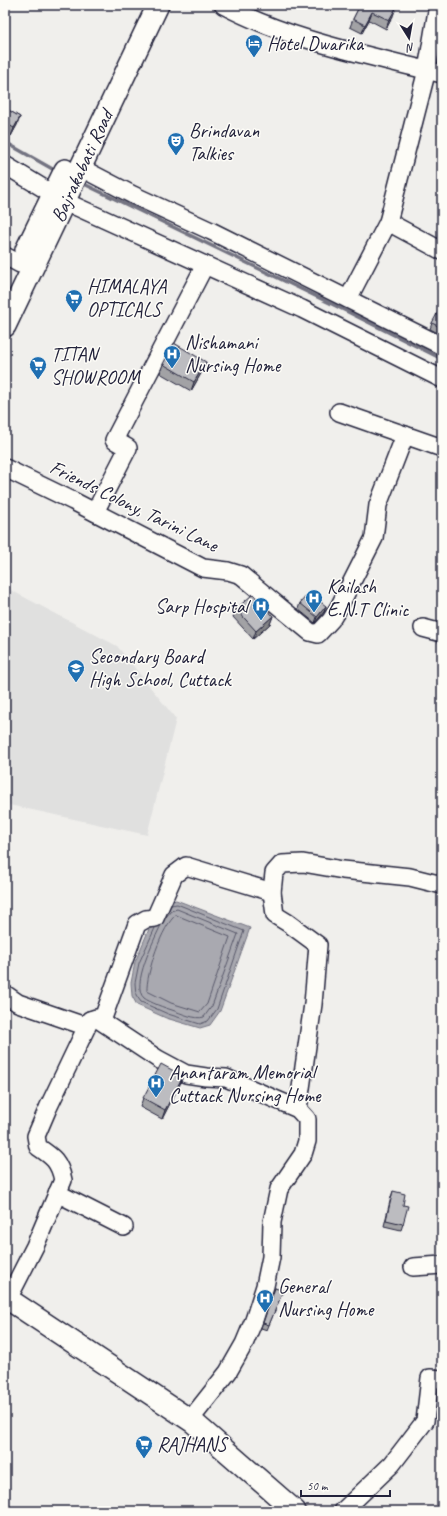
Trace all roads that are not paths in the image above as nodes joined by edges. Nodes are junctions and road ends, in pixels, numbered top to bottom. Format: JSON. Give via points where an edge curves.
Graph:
{"nodes":[{"id":1,"x":144,"y":5,"type":"edge"},
{"id":2,"x":158,"y":5,"type":"edge"},
{"id":3,"x":223,"y":5,"type":"edge"},
{"id":4,"x":438,"y":5,"type":"edge"},
{"id":5,"x":435,"y":72,"type":"edge"},
{"id":6,"x":5,"y":165,"type":"edge"},
{"id":7,"x":75,"y":170,"type":"junction"},
{"id":8,"x":60,"y":196,"type":"junction"},
{"id":9,"x":388,"y":222,"type":"junction"},
{"id":10,"x":442,"y":251,"type":"edge"},
{"id":11,"x":12,"y":260,"type":"edge"},
{"id":12,"x":205,"y":265,"type":"junction"},
{"id":13,"x":5,"y":294,"type":"edge"},
{"id":14,"x":348,"y":300,"type":"junction"},
{"id":15,"x":5,"y":326,"type":"edge"},
{"id":16,"x":442,"y":346,"type":"edge"},
{"id":17,"x":442,"y":379,"type":"edge"},
{"id":18,"x":339,"y":412,"type":"dead end"},
{"id":19,"x":406,"y":435,"type":"junction"},
{"id":20,"x":442,"y":448,"type":"edge"},
{"id":21,"x":5,"y":468,"type":"edge"},
{"id":22,"x":95,"y":512,"type":"junction"},
{"id":23,"x":423,"y":628,"type":"dead end"},
{"id":24,"x":442,"y":633,"type":"edge"},
{"id":25,"x":442,"y":885,"type":"edge"},
{"id":26,"x":272,"y":892,"type":"junction"},
{"id":27,"x":5,"y":994,"type":"edge"},
{"id":28,"x":96,"y":1020,"type":"junction"},
{"id":29,"x":298,"y":1109,"type":"junction"},
{"id":30,"x":57,"y":1193,"type":"junction"},
{"id":31,"x":124,"y":1227,"type":"dead end"},
{"id":32,"x":442,"y":1265,"type":"edge"},
{"id":33,"x":413,"y":1267,"type":"dead end"},
{"id":34,"x":6,"y":1298,"type":"edge"},
{"id":35,"x":442,"y":1379,"type":"edge"},
{"id":36,"x":190,"y":1420,"type":"junction"},
{"id":37,"x":296,"y":1511,"type":"edge"},
{"id":38,"x":343,"y":1511,"type":"edge"}],
"edges":[{"from":1,"to":7,"type":"main road","name":"Bajrakabati Road"},
{"from":2,"to":7,"type":"main road","name":"Bajrakabati Road"},
{"from":3,"to":5,"type":"street","via":[[248,18],[312,41]]},
{"from":4,"to":5,"type":"street"},
{"from":5,"to":9,"type":"street"},
{"from":6,"to":8,"type":"street"},
{"from":7,"to":8,"type":"main road","name":"Bajrakabati Road"},
{"from":7,"to":14,"type":"street","via":[[211,232]]},
{"from":8,"to":11,"type":"main road","name":"Bajrakabati Road"},
{"from":8,"to":12,"type":"street"},
{"from":8,"to":15,"type":"main road","name":"Bajrakabati Road"},
{"from":9,"to":10,"type":"street"},
{"from":9,"to":14,"type":"street"},
{"from":11,"to":13,"type":"main road","name":"Bajrakabati Road"},
{"from":12,"to":17,"type":"street","via":[[302,309]]},
{"from":12,"to":22,"type":"street","via":[[114,440],[128,448]]},
{"from":14,"to":16,"type":"street"},
{"from":18,"to":19,"type":"street"},
{"from":19,"to":20,"type":"street"},
{"from":19,"to":22,"type":"street","name":"Friends Colony, Tarini Lane","via":[[378,505],[374,538],[339,607],[318,634],[310,632],[241,575],[203,568]]},
{"from":21,"to":22,"type":"street","name":"Friends Colony, Tarini Lane"},
{"from":23,"to":24,"type":"street"},
{"from":25,"to":26,"type":"street","via":[[410,877],[303,863],[282,864],[274,873]]},
{"from":26,"to":28,"type":"street","via":[[186,866],[180,869],[174,875],[156,918],[146,919],[137,924]]},
{"from":26,"to":29,"type":"street","via":[[275,915],[318,945],[313,1004]]},
{"from":27,"to":28,"type":"street","via":[[18,1003],[79,1024]]},
{"from":28,"to":29,"type":"street","via":[[186,1074],[226,1078]]},
{"from":28,"to":30,"type":"street","via":[[48,1108],[36,1136],[38,1147],[54,1158],[60,1169],[63,1180]]},
{"from":29,"to":36,"type":"street","via":[[307,1118],[307,1141],[303,1154],[279,1189],[272,1222],[271,1257],[254,1320],[228,1372]]},
{"from":30,"to":31,"type":"street"},
{"from":30,"to":34,"type":"street","via":[[35,1246]]},
{"from":32,"to":33,"type":"street"},
{"from":34,"to":36,"type":"main road"},
{"from":35,"to":38,"type":"street","via":[[430,1378],[425,1421],[392,1464]]},
{"from":36,"to":37,"type":"main road"}]}
